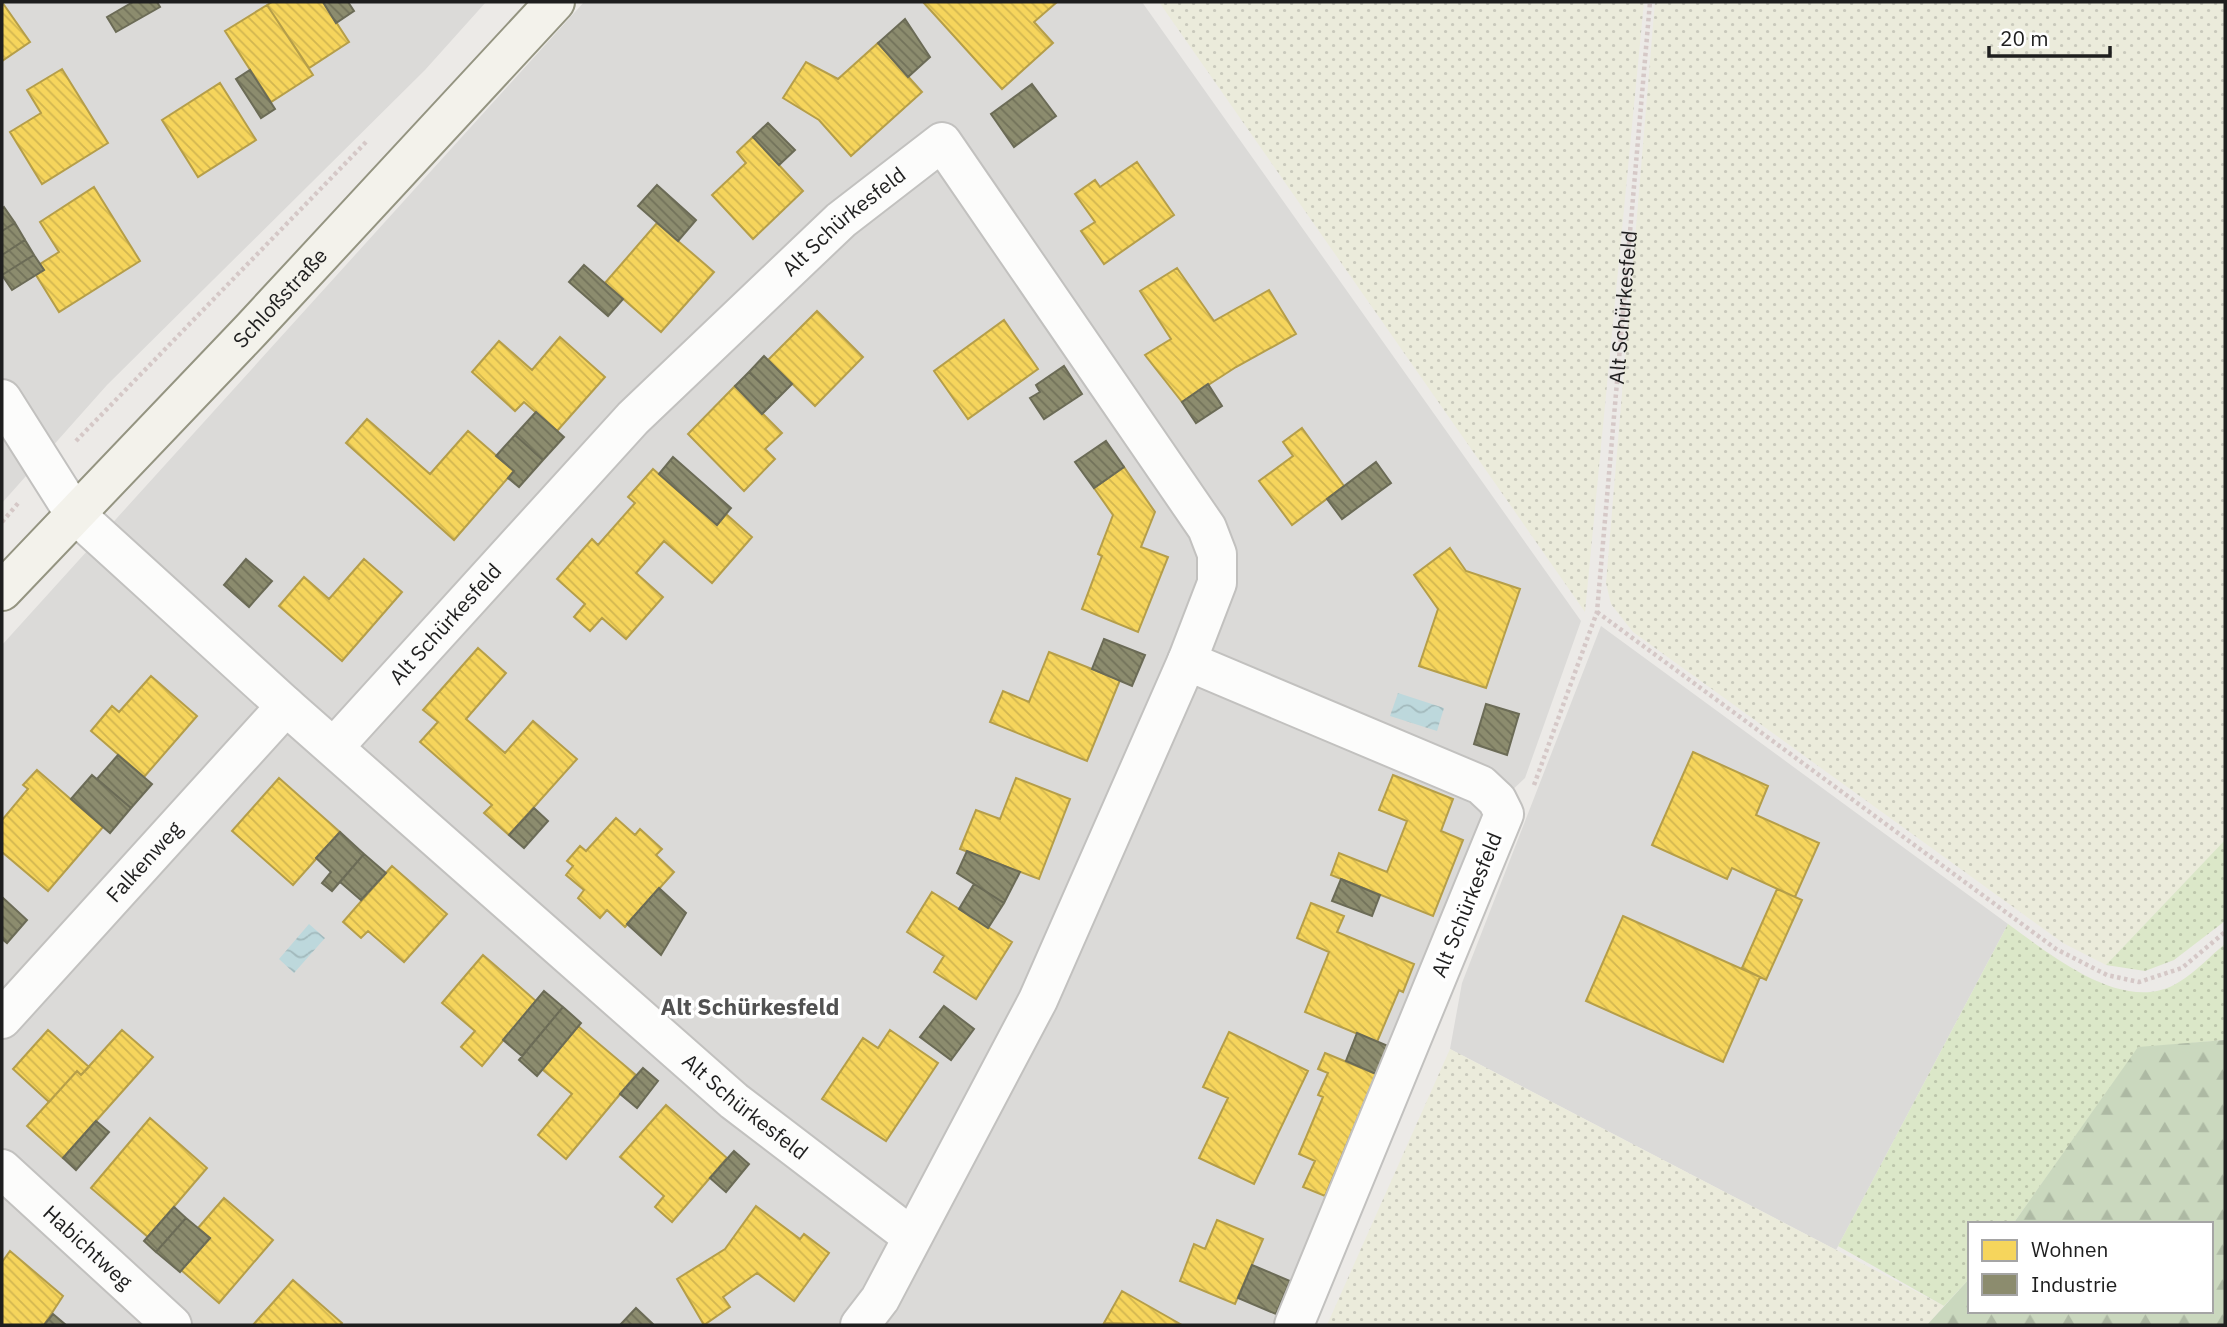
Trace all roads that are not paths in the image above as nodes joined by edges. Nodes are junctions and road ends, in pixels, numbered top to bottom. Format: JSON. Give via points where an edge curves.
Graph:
{"nodes":[{"id":1,"x":555,"y":2,"type":"edge"},
{"id":2,"x":2,"y":399,"type":"edge"},
{"id":3,"x":74,"y":513,"type":"junction"},
{"id":4,"x":2,"y":591,"type":"edge"},
{"id":5,"x":1187,"y":661,"type":"junction"},
{"id":6,"x":286,"y":706,"type":"junction"},
{"id":7,"x":334,"y":747,"type":"junction"},
{"id":8,"x":2,"y":1019,"type":"edge"},
{"id":9,"x":2,"y":1169,"type":"edge"},
{"id":10,"x":912,"y":1237,"type":"junction"},
{"id":11,"x":172,"y":1325,"type":"edge"},
{"id":12,"x":860,"y":1325,"type":"edge"},
{"id":13,"x":1294,"y":1325,"type":"edge"}],
"edges":[{"from":1,"to":3,"type":"main road","name":"Schloßstraße"},
{"from":2,"to":3,"type":"street","name":"Alt Schürkesfeld"},
{"from":3,"to":4,"type":"main road","name":"Schloßstraße"},
{"from":3,"to":6,"type":"street","name":"Alt Schürkesfeld"},
{"from":5,"to":7,"type":"street","name":"Alt Schürkesfeld","via":[[1217,583],[1217,554],[1207,528],[942,142],[841,220],[633,418]]},
{"from":5,"to":10,"type":"street","name":"Alt Schürkesfeld","via":[[1038,1000]]},
{"from":5,"to":13,"type":"street","name":"Alt Schürkesfeld","via":[[1481,785],[1504,814]]},
{"from":6,"to":7,"type":"street","name":"Alt Schürkesfeld"},
{"from":6,"to":8,"type":"street","name":"Falkenweg"},
{"from":7,"to":10,"type":"street","name":"Alt Schürkesfeld","via":[[734,1101]]},
{"from":9,"to":11,"type":"street","name":"Habichtweg"},
{"from":10,"to":12,"type":"street","name":"Alt Schürkesfeld","via":[[880,1299]]}]}
